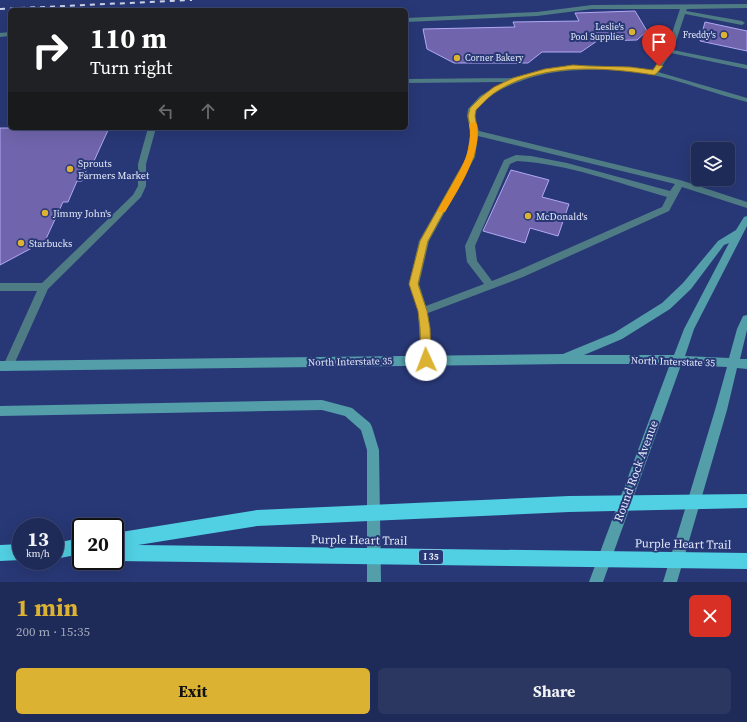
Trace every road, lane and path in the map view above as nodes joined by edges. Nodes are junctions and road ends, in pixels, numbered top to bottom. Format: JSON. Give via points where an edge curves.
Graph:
{"nodes":[{"id":1,"x":747,"y":6,"type":"edge"},
{"id":2,"x":683,"y":9,"type":"junction"},
{"id":3,"x":408,"y":20,"type":"edge"},
{"id":4,"x":742,"y":23,"type":"dead end"},
{"id":5,"x":669,"y":51,"type":"junction"},
{"id":6,"x":747,"y":67,"type":"edge"},
{"id":7,"x":654,"y":73,"type":"junction"},
{"id":8,"x":515,"y":80,"type":"junction"},
{"id":9,"x":408,"y":81,"type":"edge"},
{"id":10,"x":747,"y":100,"type":"edge"},
{"id":11,"x":151,"y":130,"type":"edge"},
{"id":12,"x":475,"y":133,"type":"junction"},
{"id":13,"x":680,"y":183,"type":"junction"},
{"id":14,"x":672,"y":196,"type":"junction"},
{"id":15,"x":747,"y":205,"type":"edge"},
{"id":16,"x":747,"y":219,"type":"edge"},
{"id":17,"x":738,"y":232,"type":"junction"},
{"id":18,"x":490,"y":285,"type":"junction"},
{"id":19,"x":0,"y":287,"type":"edge"},
{"id":20,"x":44,"y":287,"type":"junction"},
{"id":21,"x":423,"y":311,"type":"junction"},
{"id":22,"x":747,"y":319,"type":"edge"},
{"id":23,"x":564,"y":359,"type":"junction"},
{"id":24,"x":426,"y":360,"type":"junction"},
{"id":25,"x":678,"y":360,"type":"junction"},
{"id":26,"x":734,"y":364,"type":"junction"},
{"id":27,"x":747,"y":364,"type":"edge"},
{"id":28,"x":4,"y":366,"type":"edge"},
{"id":29,"x":0,"y":412,"type":"edge"},
{"id":30,"x":747,"y":501,"type":"edge"},
{"id":31,"x":124,"y":540,"type":"edge"},
{"id":32,"x":12,"y":552,"type":"edge"},
{"id":33,"x":0,"y":553,"type":"edge"},
{"id":34,"x":124,"y":553,"type":"edge"},
{"id":35,"x":747,"y":561,"type":"edge"},
{"id":36,"x":374,"y":582,"type":"edge"},
{"id":37,"x":596,"y":582,"type":"edge"},
{"id":38,"x":670,"y":582,"type":"edge"}],
"edges":[{"from":1,"to":2,"type":"lane"},
{"from":2,"to":3,"type":"lane","via":[[592,7],[537,14]]},
{"from":2,"to":4,"type":"lane"},
{"from":2,"to":5,"type":"lane"},
{"from":5,"to":6,"type":"lane"},
{"from":5,"to":7,"type":"lane"},
{"from":7,"to":8,"type":"lane","via":[[630,69],[573,67],[545,71]]},
{"from":7,"to":10,"type":"lane"},
{"from":8,"to":9,"type":"lane"},
{"from":8,"to":12,"type":"lane","via":[[496,88],[472,110]]},
{"from":11,"to":20,"type":"lane","via":[[142,164],[142,186],[137,197]]},
{"from":12,"to":13,"type":"lane"},
{"from":12,"to":21,"type":"lane","via":[[470,157],[424,241],[414,284]]},
{"from":13,"to":14,"type":"lane"},
{"from":13,"to":15,"type":"lane"},
{"from":14,"to":18,"type":"lane","via":[[666,209]]},
{"from":14,"to":18,"type":"lane","via":[[538,160],[516,158],[507,162],[470,246],[472,262]]},
{"from":16,"to":17,"type":"main road"},
{"from":17,"to":23,"type":"main road","via":[[721,243],[687,286],[666,306],[618,336]]},
{"from":17,"to":25,"type":"main road","name":"Round Rock Avenue","via":[[689,330]]},
{"from":18,"to":21,"type":"lane"},
{"from":19,"to":20,"type":"lane"},
{"from":20,"to":28,"type":"lane"},
{"from":21,"to":24,"type":"lane"},
{"from":22,"to":26,"type":"main road","via":[[742,329]]},
{"from":23,"to":24,"type":"main road","name":"North Interstate 35"},
{"from":23,"to":25,"type":"main road","name":"North Interstate 35"},
{"from":24,"to":28,"type":"main road","name":"North Interstate 35"},
{"from":25,"to":26,"type":"main road","name":"North Interstate 35"},
{"from":25,"to":37,"type":"main road","name":"Round Rock Avenue"},
{"from":26,"to":27,"type":"main road","name":"North Interstate 35"},
{"from":26,"to":38,"type":"main road"},
{"from":29,"to":36,"type":"main road","via":[[322,405],[348,412],[366,427],[373,450]]},
{"from":30,"to":31,"type":"highway","via":[[569,504],[257,518]]},
{"from":32,"to":33,"type":"highway"},
{"from":34,"to":35,"type":"highway","name":"Purple Heart Trail","number":"I 35"}]}
